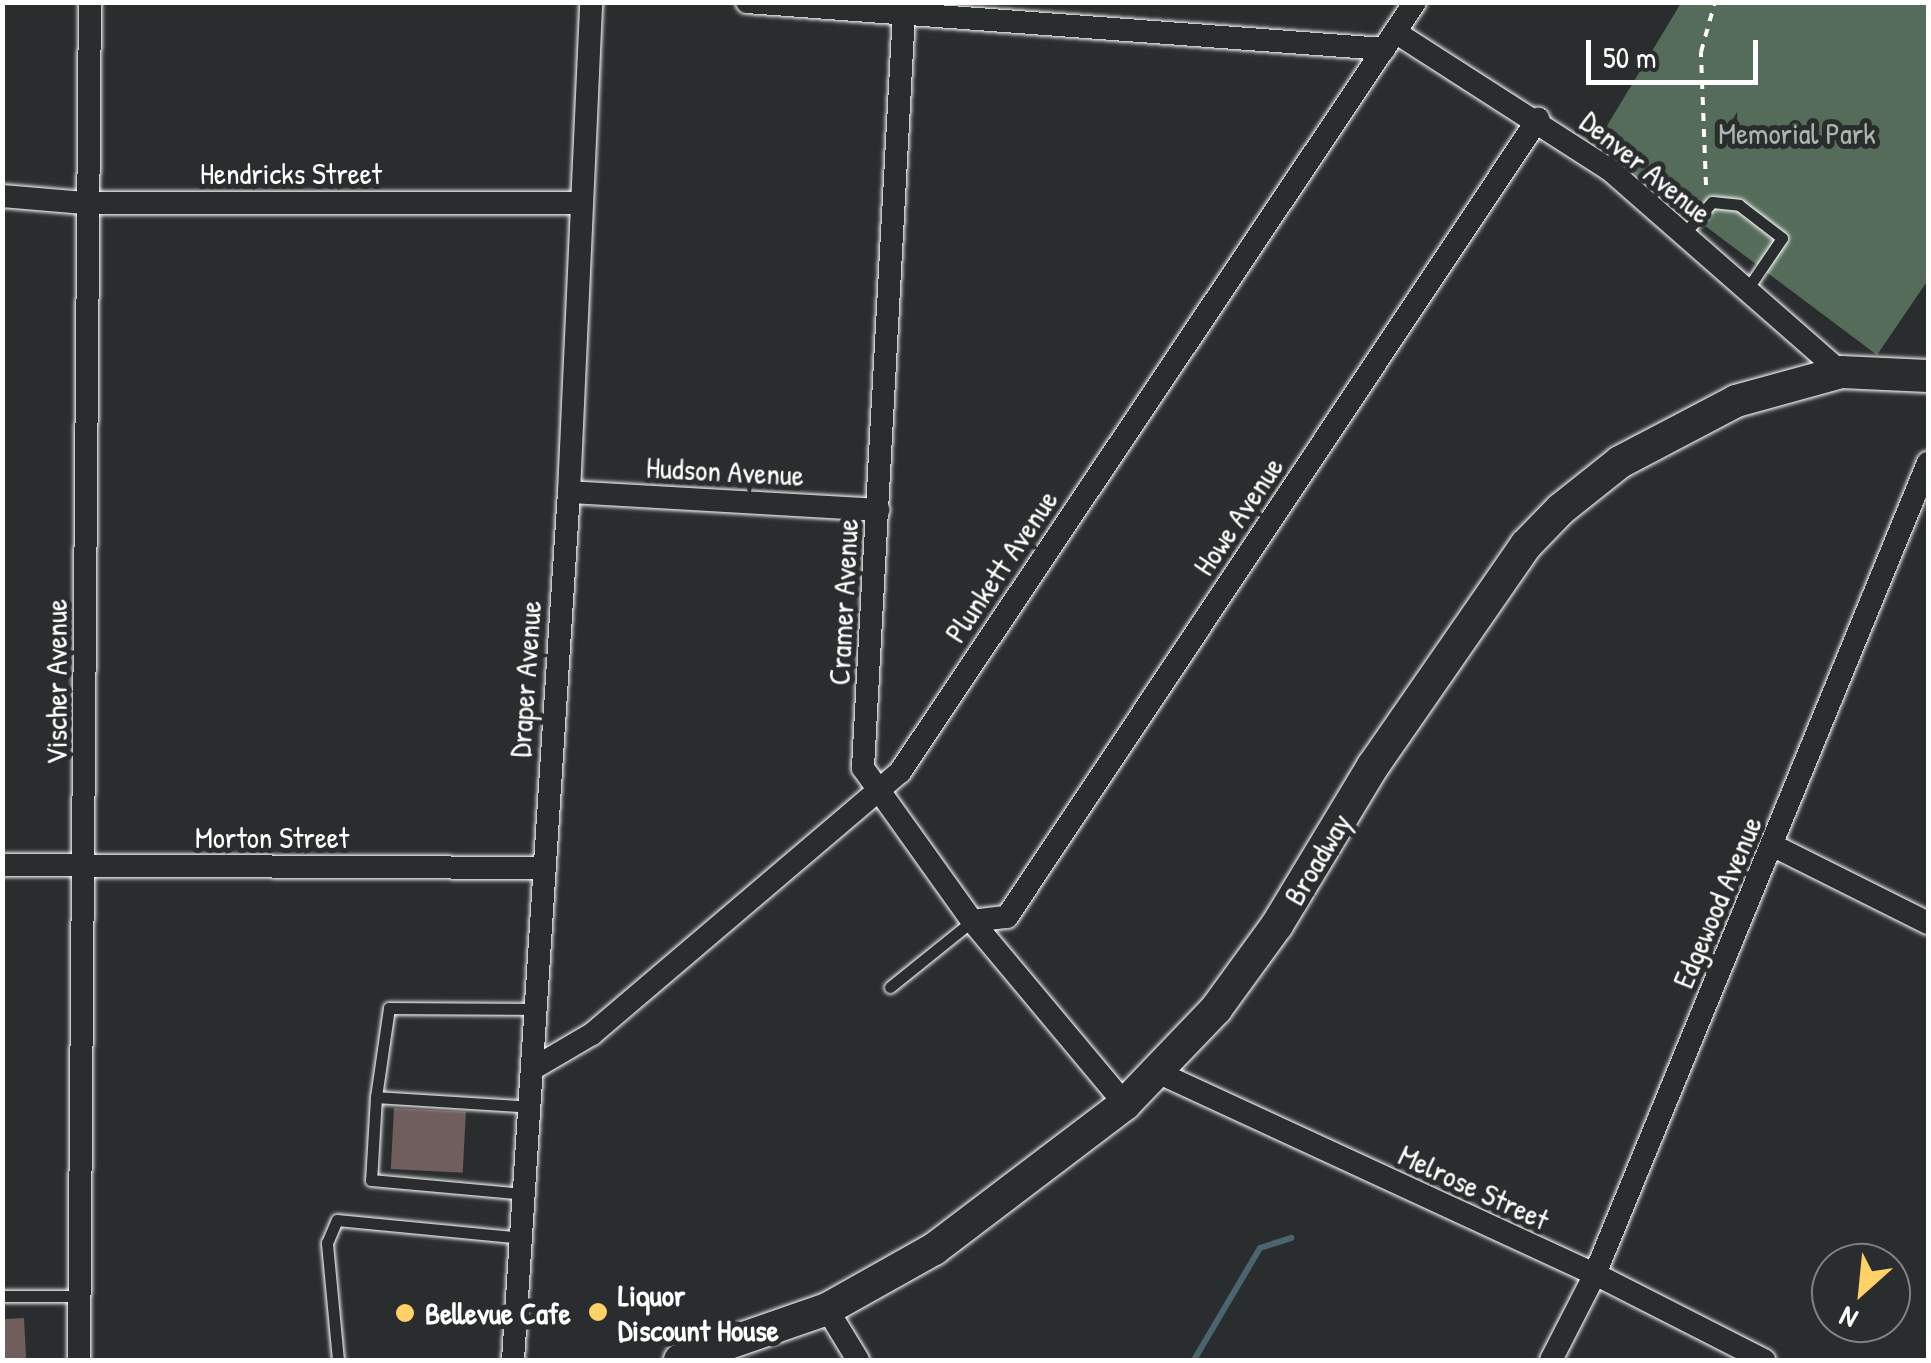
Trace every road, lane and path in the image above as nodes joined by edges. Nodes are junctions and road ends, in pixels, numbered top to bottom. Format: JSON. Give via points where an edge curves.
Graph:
{"nodes":[{"id":1,"x":90,"y":2,"type":"edge"},
{"id":2,"x":591,"y":2,"type":"edge"},
{"id":3,"x":746,"y":2,"type":"edge"},
{"id":4,"x":1414,"y":2,"type":"edge"},
{"id":5,"x":1715,"y":2,"type":"edge"},
{"id":6,"x":904,"y":13,"type":"junction"},
{"id":7,"x":1390,"y":40,"type":"junction"},
{"id":8,"x":1538,"y":119,"type":"junction"},
{"id":9,"x":2,"y":196,"type":"edge"},
{"id":10,"x":86,"y":202,"type":"junction"},
{"id":11,"x":1712,"y":202,"type":"junction"},
{"id":12,"x":579,"y":204,"type":"junction"},
{"id":13,"x":1684,"y":235,"type":"junction"},
{"id":14,"x":1746,"y":291,"type":"junction"},
{"id":15,"x":1841,"y":372,"type":"junction"},
{"id":16,"x":1928,"y":376,"type":"edge"},
{"id":17,"x":1928,"y":463,"type":"edge"},
{"id":18,"x":568,"y":492,"type":"junction"},
{"id":19,"x":878,"y":510,"type":"junction"},
{"id":20,"x":875,"y":792,"type":"junction"},
{"id":21,"x":1774,"y":846,"type":"junction"},
{"id":22,"x":87,"y":864,"type":"junction"},
{"id":23,"x":2,"y":865,"type":"edge"},
{"id":24,"x":541,"y":868,"type":"junction"},
{"id":25,"x":972,"y":921,"type":"junction"},
{"id":26,"x":1928,"y":923,"type":"edge"},
{"id":27,"x":890,"y":987,"type":"dead end"},
{"id":28,"x":538,"y":1009,"type":"junction"},
{"id":29,"x":534,"y":1068,"type":"junction"},
{"id":30,"x":1157,"y":1072,"type":"junction"},
{"id":31,"x":376,"y":1098,"type":"junction"},
{"id":32,"x":1125,"y":1104,"type":"junction"},
{"id":33,"x":532,"y":1107,"type":"junction"},
{"id":34,"x":526,"y":1194,"type":"junction"},
{"id":35,"x":522,"y":1238,"type":"junction"},
{"id":36,"x":1595,"y":1274,"type":"junction"},
{"id":37,"x":2,"y":1296,"type":"edge"},
{"id":38,"x":81,"y":1296,"type":"junction"},
{"id":39,"x":827,"y":1308,"type":"junction"},
{"id":40,"x":79,"y":1360,"type":"edge"},
{"id":41,"x":338,"y":1360,"type":"edge"},
{"id":42,"x":513,"y":1360,"type":"edge"},
{"id":43,"x":686,"y":1360,"type":"edge"},
{"id":44,"x":858,"y":1360,"type":"edge"},
{"id":45,"x":1551,"y":1360,"type":"edge"},
{"id":46,"x":1764,"y":1360,"type":"edge"}],
"edges":[{"from":1,"to":10,"type":"street","name":"Vischer Avenue"},
{"from":2,"to":12,"type":"street","name":"Draper Avenue"},
{"from":3,"to":6,"type":"street","name":"Denver Avenue"},
{"from":4,"to":7,"type":"street","name":"Plunkett Avenue"},
{"from":5,"to":11,"type":"path","via":[[1701,52],[1700,171]]},
{"from":6,"to":7,"type":"street","name":"Denver Avenue"},
{"from":6,"to":19,"type":"street","name":"Cramer Avenue"},
{"from":7,"to":8,"type":"street","name":"Denver Avenue"},
{"from":7,"to":20,"type":"street","name":"Plunkett Avenue","via":[[900,772]]},
{"from":8,"to":13,"type":"street","name":"Denver Avenue"},
{"from":8,"to":25,"type":"street","name":"Howe Avenue","via":[[1007,918]]},
{"from":9,"to":10,"type":"street","name":"Hendricks Street"},
{"from":10,"to":12,"type":"street","name":"Hendricks Street"},
{"from":10,"to":22,"type":"street","name":"Vischer Avenue"},
{"from":11,"to":13,"type":"lane"},
{"from":11,"to":14,"type":"lane","via":[[1738,205],[1782,238]]},
{"from":12,"to":18,"type":"street","name":"Draper Avenue"},
{"from":13,"to":14,"type":"street","name":"Denver Avenue"},
{"from":14,"to":15,"type":"street","name":"Denver Avenue"},
{"from":15,"to":16,"type":"main road","name":"Broadway"},
{"from":15,"to":30,"type":"main road","name":"Broadway","via":[[1736,401],[1668,434],[1561,508],[1526,546],[1373,766],[1277,925],[1216,1009]]},
{"from":17,"to":21,"type":"street","name":"Edgewood Avenue"},
{"from":18,"to":19,"type":"street","name":"Hudson Avenue"},
{"from":18,"to":24,"type":"street","name":"Draper Avenue"},
{"from":19,"to":20,"type":"street","name":"Cramer Avenue","via":[[863,768]]},
{"from":20,"to":25,"type":"street","name":"Cramer Avenue"},
{"from":20,"to":29,"type":"street","name":"Plunkett Avenue","via":[[592,1034]]},
{"from":21,"to":26,"type":"street"},
{"from":21,"to":36,"type":"street","name":"Edgewood Avenue"},
{"from":22,"to":23,"type":"street","name":"Morton Street"},
{"from":22,"to":24,"type":"street","name":"Morton Street"},
{"from":22,"to":38,"type":"street","name":"Vischer Avenue"},
{"from":24,"to":28,"type":"street","name":"Draper Avenue"},
{"from":25,"to":27,"type":"lane"},
{"from":25,"to":32,"type":"street","name":"Cramer Avenue"},
{"from":28,"to":29,"type":"street","name":"Draper Avenue"},
{"from":28,"to":31,"type":"lane","via":[[388,1008]]},
{"from":29,"to":33,"type":"street","name":"Draper Avenue"},
{"from":30,"to":32,"type":"main road","name":"Broadway"},
{"from":30,"to":36,"type":"street","name":"Melrose Street"},
{"from":31,"to":33,"type":"lane"},
{"from":31,"to":34,"type":"lane","via":[[371,1180]]},
{"from":32,"to":39,"type":"main road","name":"Broadway","via":[[934,1249]]},
{"from":33,"to":34,"type":"street","name":"Draper Avenue"},
{"from":34,"to":35,"type":"street","name":"Draper Avenue"},
{"from":35,"to":41,"type":"lane","via":[[338,1220],[327,1243]]},
{"from":35,"to":42,"type":"street","name":"Draper Avenue"},
{"from":36,"to":45,"type":"street","name":"Edgewood Avenue"},
{"from":36,"to":46,"type":"street","name":"Melrose Street"},
{"from":37,"to":38,"type":"lane"},
{"from":38,"to":40,"type":"street","name":"Vischer Avenue"},
{"from":39,"to":43,"type":"main road","name":"Broadway"},
{"from":39,"to":44,"type":"street"}]}
